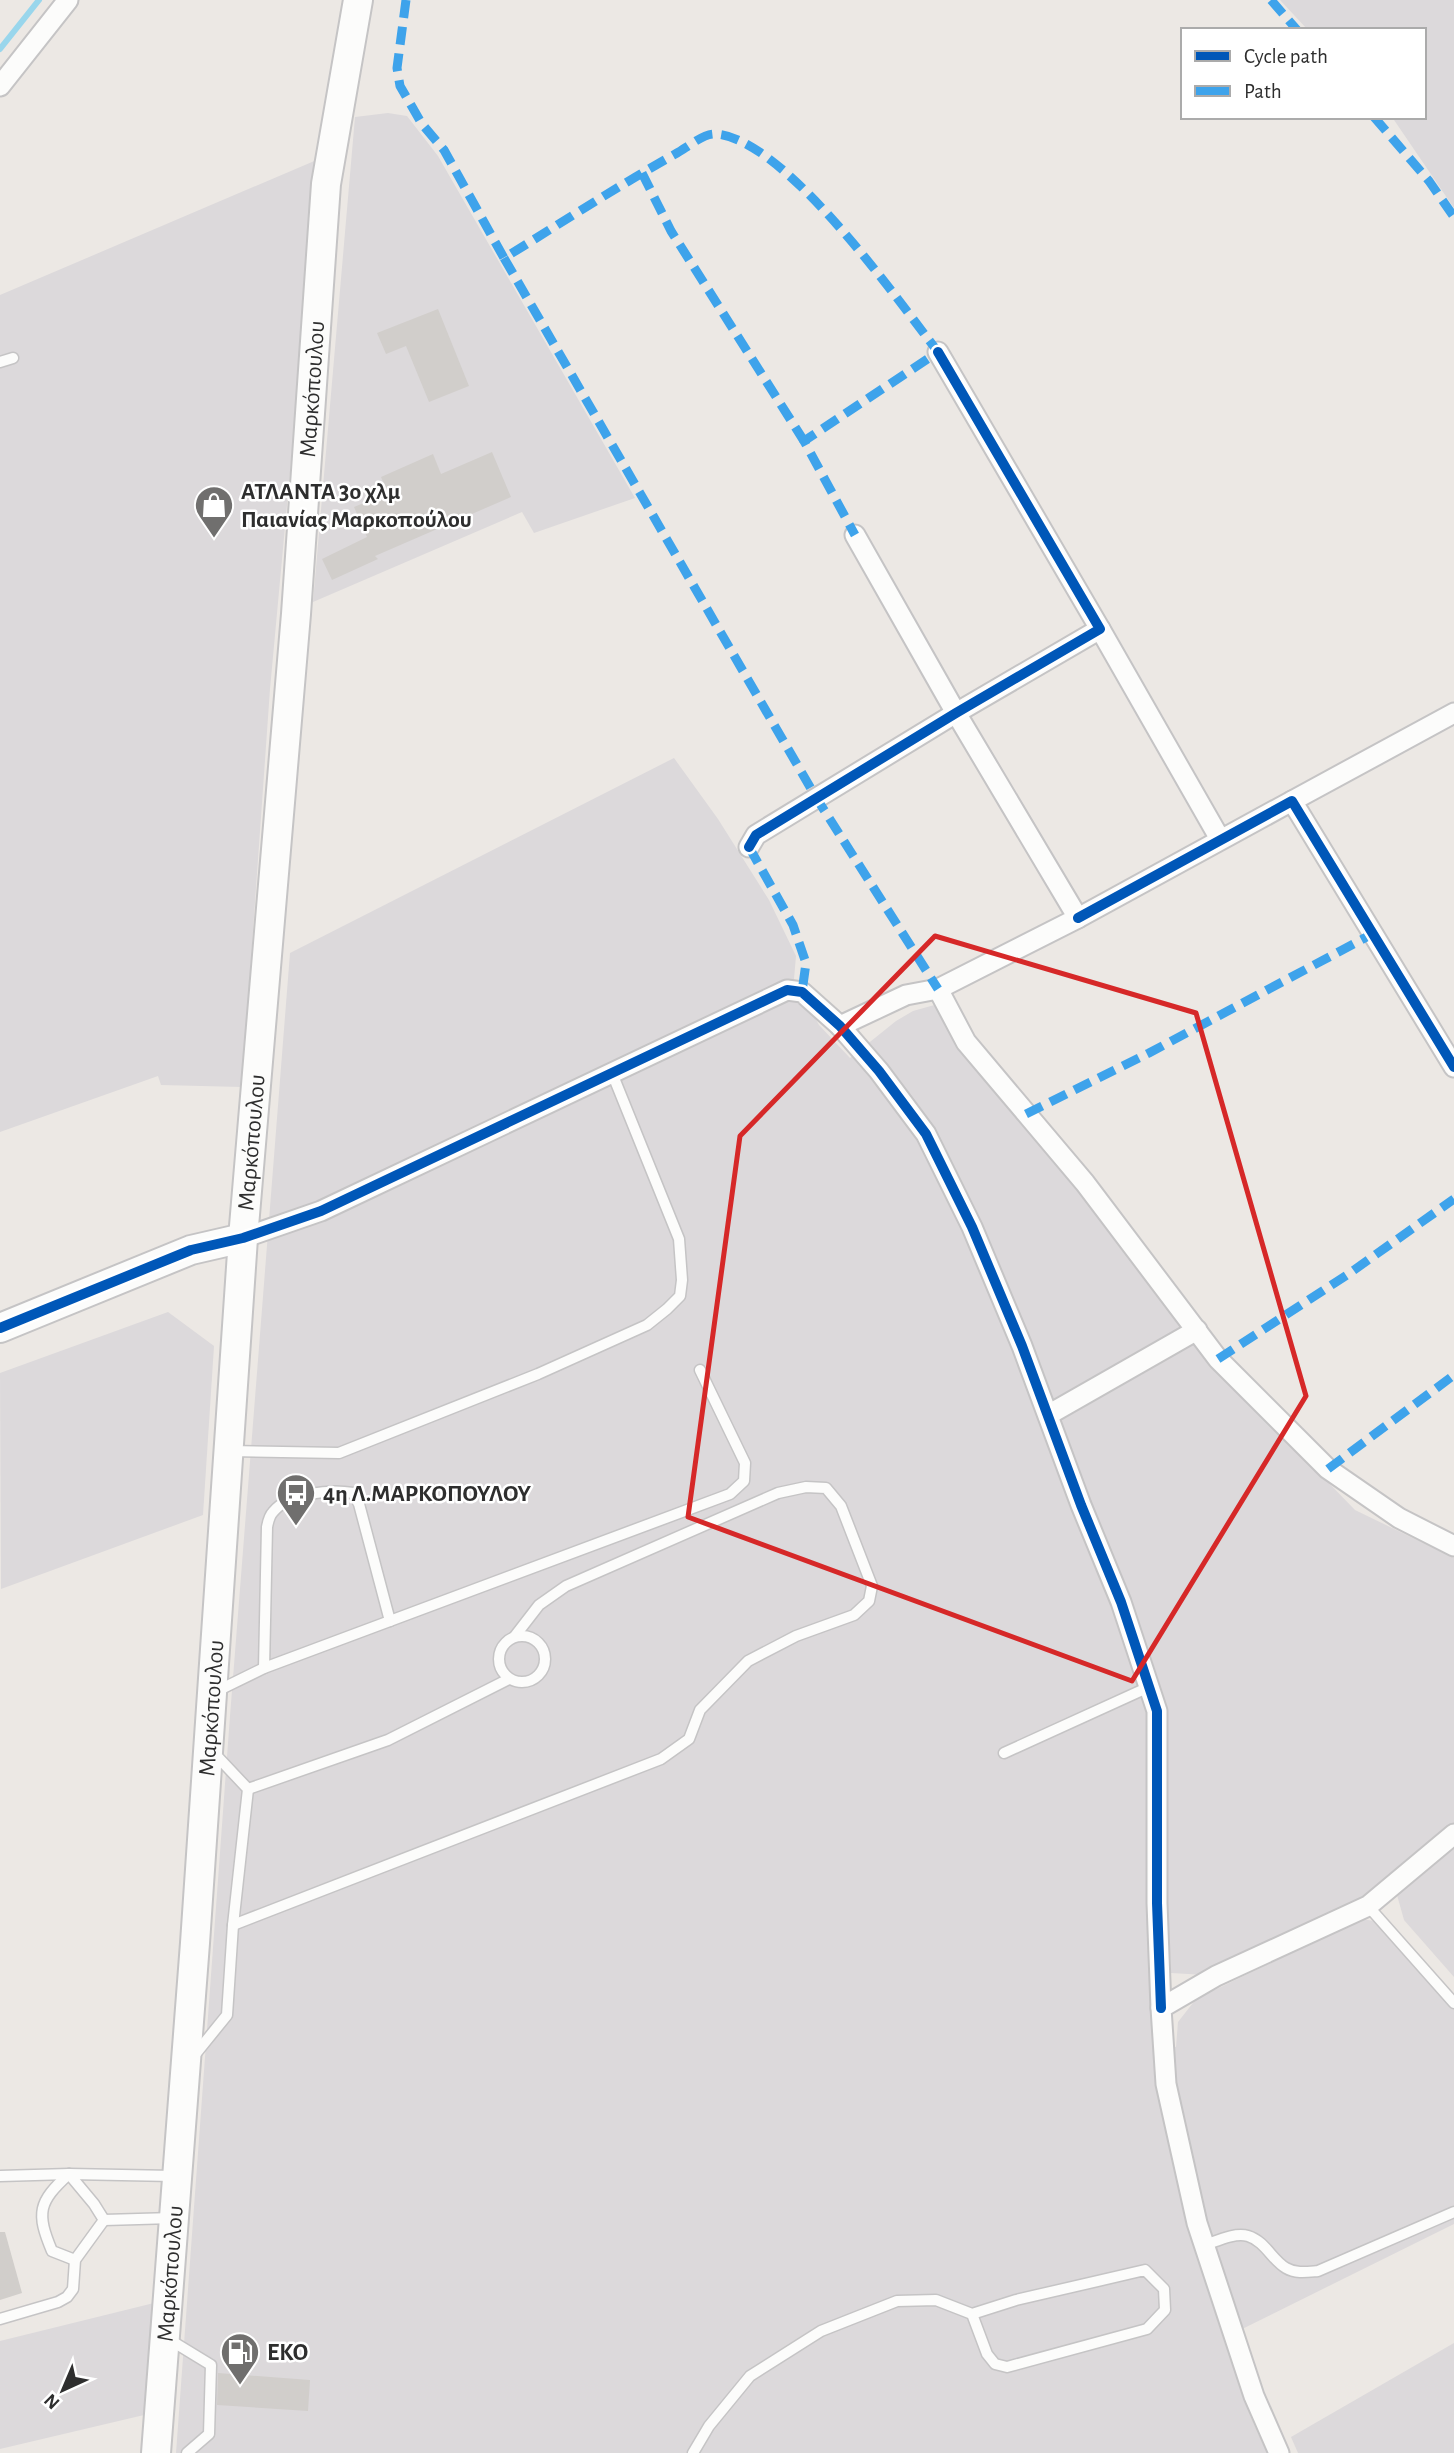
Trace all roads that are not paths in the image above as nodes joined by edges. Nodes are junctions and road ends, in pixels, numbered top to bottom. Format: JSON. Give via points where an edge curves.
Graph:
{"nodes":[{"id":1,"x":68,"y":0,"type":"edge"},
{"id":2,"x":358,"y":0,"type":"edge"},
{"id":3,"x":0,"y":86,"type":"edge"},
{"id":4,"x":938,"y":352,"type":"dead end"},
{"id":5,"x":13,"y":358,"type":"dead end"},
{"id":6,"x":0,"y":362,"type":"edge"},
{"id":7,"x":855,"y":535,"type":"dead end"},
{"id":8,"x":1100,"y":629,"type":"junction"},
{"id":9,"x":956,"y":713,"type":"junction"},
{"id":10,"x":1454,"y":713,"type":"edge"},
{"id":11,"x":1292,"y":801,"type":"junction"},
{"id":12,"x":1220,"y":839,"type":"junction"},
{"id":13,"x":748,"y":847,"type":"dead end"},
{"id":14,"x":1078,"y":918,"type":"junction"},
{"id":15,"x":938,"y":989,"type":"junction"},
{"id":16,"x":840,"y":1026,"type":"junction"},
{"id":17,"x":1454,"y":1067,"type":"edge"},
{"id":18,"x":612,"y":1073,"type":"junction"},
{"id":19,"x":243,"y":1238,"type":"junction"},
{"id":20,"x":0,"y":1328,"type":"edge"},
{"id":21,"x":1197,"y":1331,"type":"junction"},
{"id":22,"x":700,"y":1370,"type":"dead end"},
{"id":23,"x":1048,"y":1415,"type":"junction"},
{"id":24,"x":230,"y":1451,"type":"junction"},
{"id":25,"x":1454,"y":1546,"type":"edge"},
{"id":26,"x":390,"y":1621,"type":"junction"},
{"id":27,"x":515,"y":1636,"type":"junction"},
{"id":28,"x":264,"y":1668,"type":"junction"},
{"id":29,"x":509,"y":1679,"type":"junction"},
{"id":30,"x":1149,"y":1687,"type":"junction"},
{"id":31,"x":210,"y":1694,"type":"junction"},
{"id":32,"x":207,"y":1746,"type":"junction"},
{"id":33,"x":1003,"y":1753,"type":"dead end"},
{"id":34,"x":248,"y":1789,"type":"junction"},
{"id":35,"x":1454,"y":1834,"type":"edge"},
{"id":36,"x":1368,"y":1906,"type":"junction"},
{"id":37,"x":233,"y":1924,"type":"junction"},
{"id":38,"x":1454,"y":2003,"type":"edge"},
{"id":39,"x":1161,"y":2008,"type":"junction"},
{"id":40,"x":184,"y":2068,"type":"junction"},
{"id":41,"x":69,"y":2174,"type":"junction"},
{"id":42,"x":0,"y":2176,"type":"edge"},
{"id":43,"x":176,"y":2176,"type":"junction"},
{"id":44,"x":1454,"y":2212,"type":"edge"},
{"id":45,"x":173,"y":2218,"type":"junction"},
{"id":46,"x":104,"y":2220,"type":"junction"},
{"id":47,"x":1205,"y":2245,"type":"junction"},
{"id":48,"x":75,"y":2260,"type":"junction"},
{"id":49,"x":972,"y":2314,"type":"junction"},
{"id":50,"x":0,"y":2319,"type":"edge"},
{"id":51,"x":164,"y":2337,"type":"junction"},
{"id":52,"x":156,"y":2453,"type":"edge"},
{"id":53,"x":187,"y":2453,"type":"edge"},
{"id":54,"x":693,"y":2453,"type":"edge"},
{"id":55,"x":1279,"y":2453,"type":"edge"}],
"edges":[{"from":1,"to":3,"type":"street"},
{"from":2,"to":19,"type":"main road","name":"Μαρκόπουλου","via":[[326,184],[296,614]]},
{"from":4,"to":8,"type":"street"},
{"from":5,"to":6,"type":"lane"},
{"from":7,"to":9,"type":"street"},
{"from":8,"to":9,"type":"street"},
{"from":8,"to":12,"type":"street"},
{"from":9,"to":13,"type":"street","via":[[756,835]]},
{"from":9,"to":14,"type":"street"},
{"from":10,"to":11,"type":"street"},
{"from":11,"to":12,"type":"street"},
{"from":11,"to":17,"type":"street"},
{"from":12,"to":14,"type":"street"},
{"from":14,"to":15,"type":"street"},
{"from":15,"to":16,"type":"street","via":[[906,995]]},
{"from":15,"to":21,"type":"street","via":[[966,1042],[1085,1183]]},
{"from":16,"to":18,"type":"street","via":[[802,992],[787,990]]},
{"from":16,"to":23,"type":"street","via":[[926,1134],[972,1227]]},
{"from":18,"to":19,"type":"street","via":[[321,1211]]},
{"from":18,"to":24,"type":"lane","via":[[679,1239],[680,1296],[667,1309],[647,1325],[538,1374],[339,1453]]},
{"from":19,"to":20,"type":"main road","via":[[191,1250]]},
{"from":19,"to":24,"type":"main road","name":"Μαρκόπουλου"},
{"from":21,"to":23,"type":"street"},
{"from":21,"to":25,"type":"street","via":[[1218,1359],[1328,1469],[1399,1518]]},
{"from":22,"to":26,"type":"lane","via":[[745,1463],[744,1481],[730,1494]]},
{"from":23,"to":30,"type":"street"},
{"from":24,"to":31,"type":"main road","name":"Μαρκόπουλου"},
{"from":26,"to":28,"type":"lane"},
{"from":26,"to":28,"type":"lane","via":[[353,1493],[309,1494],[282,1503],[271,1513],[267,1527]]},
{"from":27,"to":29,"type":"lane","via":[[499,1652],[499,1667]]},
{"from":27,"to":29,"type":"lane","via":[[537,1641],[545,1662],[532,1680]]},
{"from":27,"to":37,"type":"lane","via":[[539,1605],[566,1586],[778,1493],[806,1487],[826,1488],[841,1506],[872,1586],[869,1601],[854,1615],[796,1636],[748,1661],[700,1710],[689,1739],[661,1759]]},
{"from":28,"to":31,"type":"lane"},
{"from":29,"to":34,"type":"lane","via":[[387,1740]]},
{"from":30,"to":33,"type":"lane"},
{"from":30,"to":39,"type":"street","via":[[1157,1711]]},
{"from":31,"to":32,"type":"main road","name":"Μαρκόπουλου"},
{"from":32,"to":34,"type":"lane"},
{"from":32,"to":40,"type":"main road","name":"Μαρκόπουλου"},
{"from":34,"to":37,"type":"lane"},
{"from":35,"to":36,"type":"street"},
{"from":36,"to":38,"type":"lane"},
{"from":36,"to":39,"type":"street","via":[[1216,1976]]},
{"from":37,"to":40,"type":"lane","via":[[227,2015]]},
{"from":39,"to":47,"type":"street","via":[[1166,2084]]},
{"from":40,"to":43,"type":"main road","name":"Μαρκόπουλου"},
{"from":41,"to":42,"type":"lane"},
{"from":41,"to":43,"type":"lane"},
{"from":41,"to":46,"type":"lane"},
{"from":41,"to":48,"type":"lane","via":[[42,2208],[41,2226],[52,2251]]},
{"from":43,"to":45,"type":"main road","name":"Μαρκόπουλου"},
{"from":44,"to":47,"type":"lane","via":[[1318,2271],[1299,2273],[1284,2268],[1263,2245],[1247,2236]]},
{"from":45,"to":46,"type":"lane"},
{"from":45,"to":51,"type":"main road","name":"Μαρκόπουλου"},
{"from":46,"to":48,"type":"lane"},
{"from":47,"to":55,"type":"street","via":[[1254,2396]]},
{"from":48,"to":50,"type":"lane","via":[[73,2289],[67,2297]]},
{"from":49,"to":49,"type":"lane","via":[[1145,2270],[1164,2289],[1165,2310],[1147,2329],[1007,2367],[995,2364],[987,2354]]},
{"from":49,"to":54,"type":"lane","via":[[936,2300],[897,2301],[821,2331],[750,2376]]},
{"from":51,"to":52,"type":"main road","name":"Μαρκόπουλου"},
{"from":51,"to":53,"type":"lane","via":[[211,2365],[209,2434]]}]}
